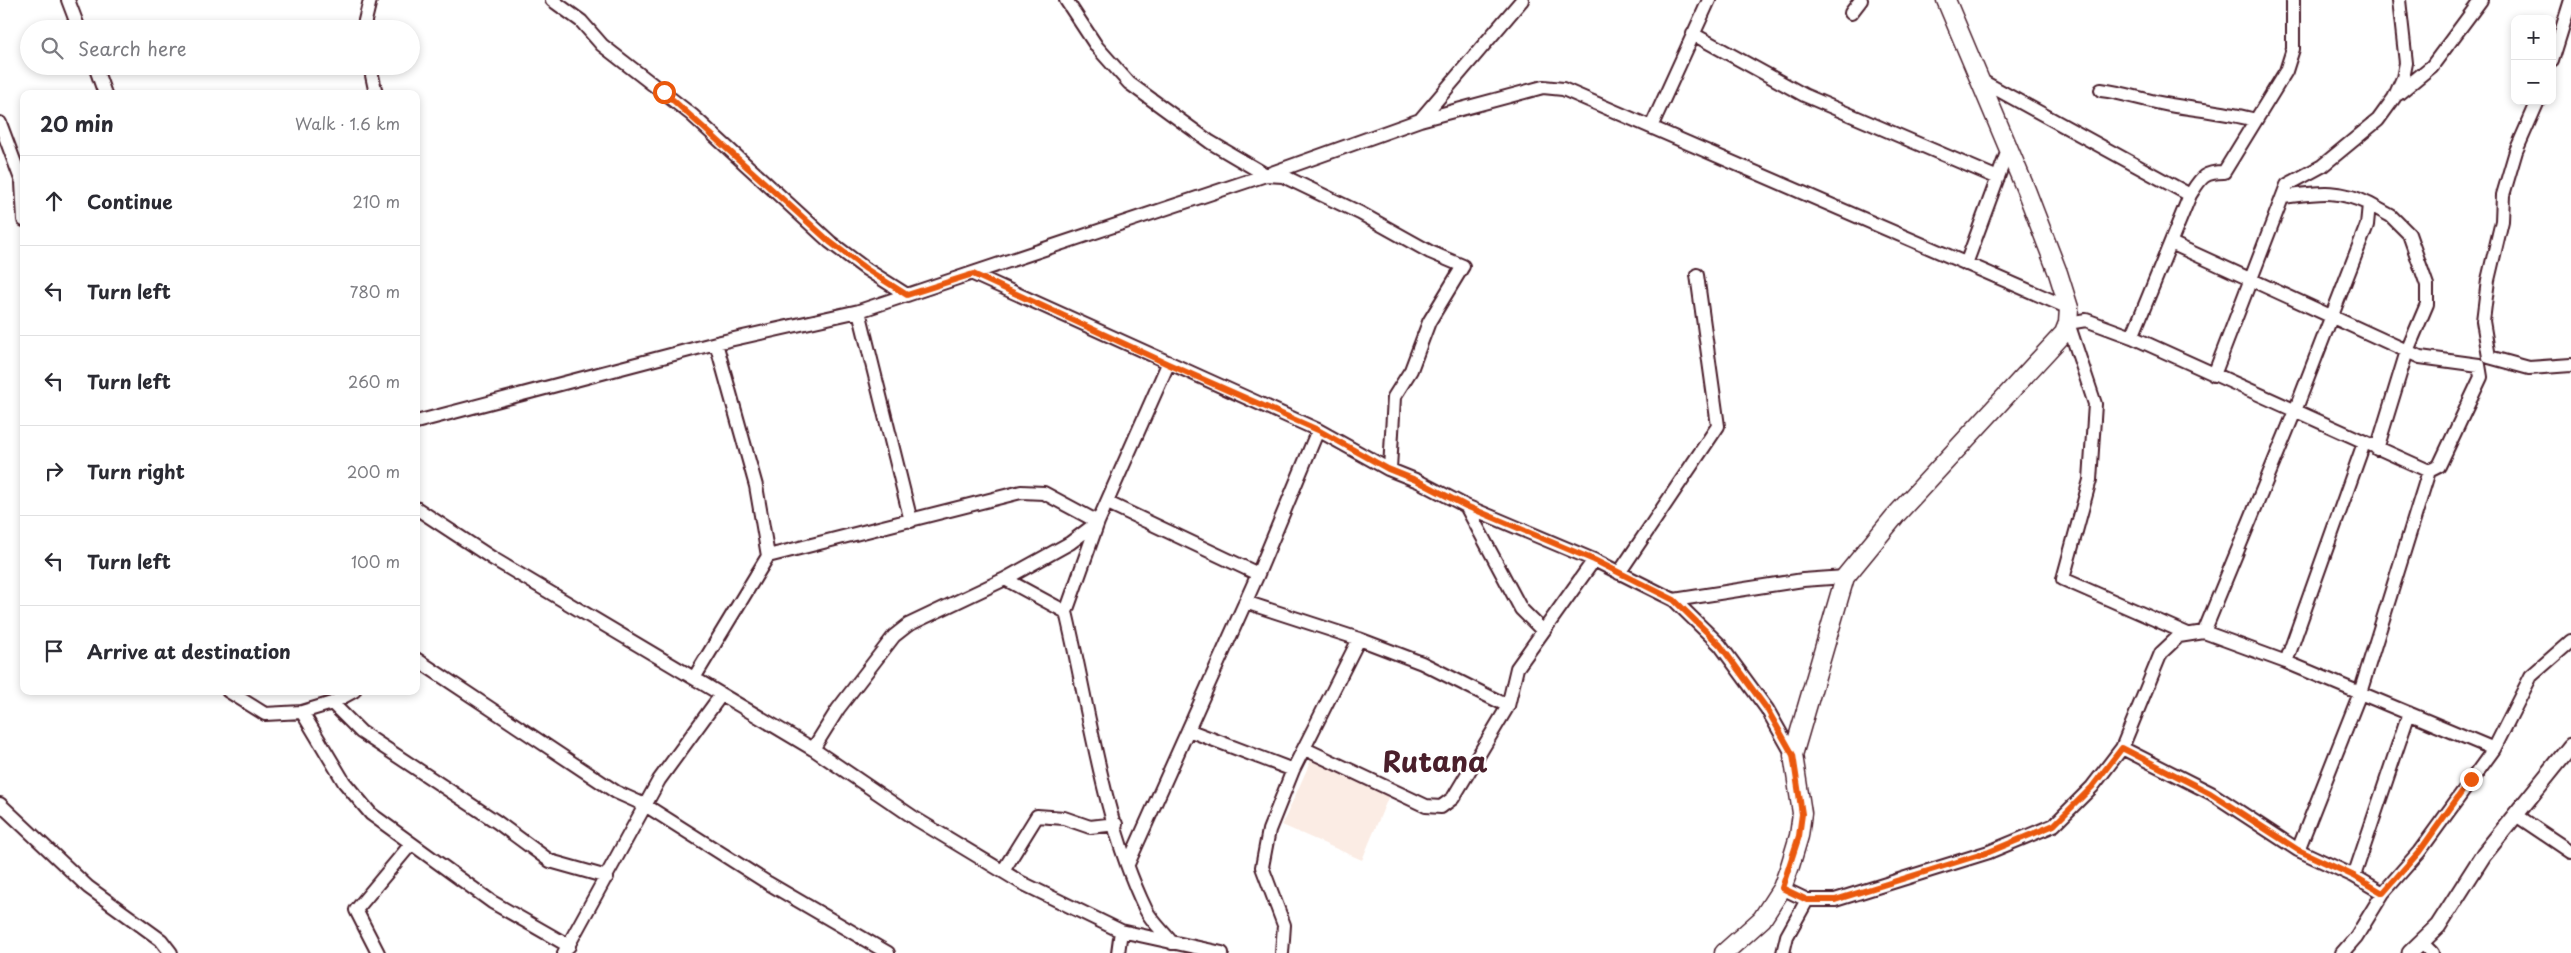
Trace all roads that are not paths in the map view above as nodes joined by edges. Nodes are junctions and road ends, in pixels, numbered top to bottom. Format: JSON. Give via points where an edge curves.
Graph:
{"nodes":[{"id":1,"x":68,"y":0,"type":"edge"},
{"id":2,"x":370,"y":0,"type":"edge"},
{"id":3,"x":552,"y":0,"type":"edge"},
{"id":4,"x":1066,"y":0,"type":"edge"},
{"id":5,"x":1522,"y":0,"type":"edge"},
{"id":6,"x":1709,"y":0,"type":"edge"},
{"id":7,"x":1861,"y":0,"type":"edge"},
{"id":8,"x":1946,"y":0,"type":"edge"},
{"id":9,"x":2293,"y":0,"type":"edge"},
{"id":10,"x":2399,"y":0,"type":"edge"},
{"id":11,"x":2481,"y":0,"type":"edge"},
{"id":12,"x":2571,"y":0,"type":"edge"},
{"id":13,"x":1851,"y":13,"type":"dead end"},
{"id":14,"x":76,"y":20,"type":"edge"},
{"id":15,"x":365,"y":20,"type":"edge"},
{"id":16,"x":1694,"y":34,"type":"junction"},
{"id":17,"x":2552,"y":60,"type":"edge"},
{"id":18,"x":98,"y":75,"type":"edge"},
{"id":19,"x":372,"y":75,"type":"edge"},
{"id":20,"x":1980,"y":80,"type":"junction"},
{"id":21,"x":104,"y":90,"type":"edge"},
{"id":22,"x":375,"y":90,"type":"edge"},
{"id":23,"x":2101,"y":90,"type":"dead end"},
{"id":24,"x":2394,"y":98,"type":"junction"},
{"id":25,"x":2536,"y":105,"type":"edge"},
{"id":26,"x":1420,"y":120,"type":"junction"},
{"id":27,"x":2255,"y":120,"type":"junction"},
{"id":28,"x":0,"y":123,"type":"edge"},
{"id":29,"x":1651,"y":127,"type":"junction"},
{"id":30,"x":2008,"y":150,"type":"junction"},
{"id":31,"x":1266,"y":175,"type":"junction"},
{"id":32,"x":20,"y":177,"type":"edge"},
{"id":33,"x":1998,"y":178,"type":"junction"},
{"id":34,"x":2190,"y":195,"type":"junction"},
{"id":35,"x":2283,"y":196,"type":"junction"},
{"id":36,"x":2369,"y":204,"type":"junction"},
{"id":37,"x":2171,"y":243,"type":"junction"},
{"id":38,"x":1966,"y":264,"type":"junction"},
{"id":39,"x":973,"y":274,"type":"junction"},
{"id":40,"x":1697,"y":275,"type":"dead end"},
{"id":41,"x":2251,"y":279,"type":"junction"},
{"id":42,"x":907,"y":295,"type":"junction"},
{"id":43,"x":859,"y":311,"type":"junction"},
{"id":44,"x":2332,"y":315,"type":"junction"},
{"id":45,"x":2068,"y":316,"type":"junction"},
{"id":46,"x":2132,"y":337,"type":"junction"},
{"id":47,"x":716,"y":342,"type":"junction"},
{"id":48,"x":2407,"y":352,"type":"junction"},
{"id":49,"x":1168,"y":364,"type":"junction"},
{"id":50,"x":2571,"y":365,"type":"edge"},
{"id":51,"x":2214,"y":375,"type":"junction"},
{"id":52,"x":2295,"y":412,"type":"junction"},
{"id":53,"x":420,"y":421,"type":"edge"},
{"id":54,"x":1318,"y":430,"type":"junction"},
{"id":55,"x":2364,"y":443,"type":"junction"},
{"id":56,"x":2377,"y":449,"type":"junction"},
{"id":57,"x":1390,"y":469,"type":"junction"},
{"id":58,"x":2429,"y":471,"type":"junction"},
{"id":59,"x":1108,"y":503,"type":"junction"},
{"id":60,"x":1466,"y":506,"type":"junction"},
{"id":61,"x":420,"y":511,"type":"edge"},
{"id":62,"x":911,"y":521,"type":"junction"},
{"id":63,"x":1098,"y":522,"type":"junction"},
{"id":64,"x":768,"y":556,"type":"junction"},
{"id":65,"x":1594,"y":560,"type":"junction"},
{"id":66,"x":1619,"y":573,"type":"junction"},
{"id":67,"x":1258,"y":574,"type":"junction"},
{"id":68,"x":1844,"y":577,"type":"junction"},
{"id":69,"x":1005,"y":579,"type":"junction"},
{"id":70,"x":1674,"y":600,"type":"junction"},
{"id":71,"x":1245,"y":602,"type":"junction"},
{"id":72,"x":1066,"y":612,"type":"junction"},
{"id":73,"x":1543,"y":631,"type":"junction"},
{"id":74,"x":2204,"y":632,"type":"junction"},
{"id":75,"x":2188,"y":634,"type":"junction"},
{"id":76,"x":1359,"y":638,"type":"junction"},
{"id":77,"x":2571,"y":640,"type":"edge"},
{"id":78,"x":420,"y":662,"type":"edge"},
{"id":79,"x":2286,"y":662,"type":"junction"},
{"id":80,"x":694,"y":678,"type":"junction"},
{"id":81,"x":2360,"y":693,"type":"junction"},
{"id":82,"x":234,"y":695,"type":"edge"},
{"id":83,"x":347,"y":695,"type":"edge"},
{"id":84,"x":721,"y":695,"type":"junction"},
{"id":85,"x":332,"y":703,"type":"junction"},
{"id":86,"x":1508,"y":706,"type":"junction"},
{"id":87,"x":302,"y":712,"type":"junction"},
{"id":88,"x":2409,"y":713,"type":"junction"},
{"id":89,"x":1188,"y":730,"type":"junction"},
{"id":90,"x":2571,"y":746,"type":"edge"},
{"id":91,"x":813,"y":748,"type":"junction"},
{"id":92,"x":2122,"y":748,"type":"junction"},
{"id":93,"x":1305,"y":749,"type":"junction"},
{"id":94,"x":2494,"y":749,"type":"junction"},
{"id":95,"x":1793,"y":755,"type":"junction"},
{"id":96,"x":1293,"y":770,"type":"junction"},
{"id":97,"x":0,"y":804,"type":"edge"},
{"id":98,"x":646,"y":805,"type":"junction"},
{"id":99,"x":2516,"y":815,"type":"junction"},
{"id":100,"x":1116,"y":824,"type":"junction"},
{"id":101,"x":412,"y":844,"type":"junction"},
{"id":102,"x":2298,"y":850,"type":"junction"},
{"id":103,"x":2571,"y":852,"type":"edge"},
{"id":104,"x":1128,"y":864,"type":"junction"},
{"id":105,"x":1003,"y":871,"type":"junction"},
{"id":106,"x":607,"y":876,"type":"junction"},
{"id":107,"x":2354,"y":876,"type":"junction"},
{"id":108,"x":1782,"y":888,"type":"junction"},
{"id":109,"x":2383,"y":893,"type":"junction"},
{"id":110,"x":1807,"y":900,"type":"junction"},
{"id":111,"x":1121,"y":931,"type":"junction"},
{"id":112,"x":1172,"y":943,"type":"junction"},
{"id":113,"x":2427,"y":948,"type":"edge"},
{"id":114,"x":566,"y":949,"type":"edge"},
{"id":115,"x":171,"y":953,"type":"edge"},
{"id":116,"x":378,"y":953,"type":"edge"},
{"id":117,"x":888,"y":953,"type":"edge"},
{"id":118,"x":1118,"y":953,"type":"edge"},
{"id":119,"x":1222,"y":953,"type":"edge"},
{"id":120,"x":1282,"y":953,"type":"edge"},
{"id":121,"x":1724,"y":953,"type":"edge"},
{"id":122,"x":1783,"y":953,"type":"edge"},
{"id":123,"x":2342,"y":953,"type":"edge"},
{"id":124,"x":2410,"y":953,"type":"edge"}],
"edges":[{"from":1,"to":14,"type":"street"},
{"from":2,"to":15,"type":"street"},
{"from":3,"to":42,"type":"street","via":[[581,21],[602,45],[692,115],[830,242]]},
{"from":4,"to":31,"type":"street","via":[[1097,47],[1129,82],[1210,142]]},
{"from":5,"to":26,"type":"street"},
{"from":6,"to":16,"type":"street"},
{"from":7,"to":13,"type":"street"},
{"from":8,"to":20,"type":"main road"},
{"from":9,"to":27,"type":"street","via":[[2293,49],[2286,71]]},
{"from":10,"to":24,"type":"street","via":[[2406,63]]},
{"from":11,"to":24,"type":"street","via":[[2432,66]]},
{"from":12,"to":17,"type":"street"},
{"from":16,"to":29,"type":"street"},
{"from":16,"to":33,"type":"street","via":[[1804,95]]},
{"from":18,"to":21,"type":"street"},
{"from":19,"to":22,"type":"street"},
{"from":20,"to":30,"type":"main road"},
{"from":20,"to":34,"type":"street"},
{"from":23,"to":27,"type":"street"},
{"from":24,"to":35,"type":"street","via":[[2378,120],[2322,166],[2288,185]]},
{"from":25,"to":50,"type":"street","via":[[2516,151],[2503,195],[2502,222],[2488,280],[2483,321],[2489,357],[2529,368]]},
{"from":26,"to":29,"type":"street","via":[[1543,87],[1563,89]]},
{"from":26,"to":31,"type":"street"},
{"from":27,"to":34,"type":"street","via":[[2224,172],[2211,172],[2201,178]]},
{"from":28,"to":32,"type":"street"},
{"from":29,"to":38,"type":"street"},
{"from":30,"to":33,"type":"street"},
{"from":30,"to":45,"type":"main road","via":[[2044,236]]},
{"from":31,"to":39,"type":"street"},
{"from":31,"to":57,"type":"street","via":[[1283,176],[1463,266],[1429,322],[1411,370],[1394,397]]},
{"from":33,"to":38,"type":"street"},
{"from":34,"to":37,"type":"street"},
{"from":35,"to":36,"type":"street","via":[[2328,192],[2352,196]]},
{"from":35,"to":41,"type":"street"},
{"from":36,"to":44,"type":"street","via":[[2367,225]]},
{"from":36,"to":48,"type":"street","via":[[2391,216],[2409,234],[2427,285],[2427,304]]},
{"from":37,"to":41,"type":"street"},
{"from":37,"to":46,"type":"street"},
{"from":38,"to":45,"type":"street"},
{"from":39,"to":42,"type":"street"},
{"from":39,"to":49,"type":"street"},
{"from":40,"to":66,"type":"street","via":[[1718,426]]},
{"from":41,"to":44,"type":"street"},
{"from":41,"to":51,"type":"street"},
{"from":42,"to":43,"type":"street"},
{"from":43,"to":47,"type":"street"},
{"from":43,"to":62,"type":"street"},
{"from":44,"to":48,"type":"street"},
{"from":44,"to":52,"type":"street"},
{"from":45,"to":46,"type":"street"},
{"from":45,"to":68,"type":"main road","via":[[2064,333],[1895,516]]},
{"from":45,"to":75,"type":"street","via":[[2095,404],[2090,480],[2064,579]]},
{"from":46,"to":51,"type":"street"},
{"from":47,"to":53,"type":"street"},
{"from":47,"to":64,"type":"street","via":[[756,486]]},
{"from":48,"to":56,"type":"street"},
{"from":48,"to":58,"type":"street","via":[[2420,357],[2479,365],[2481,377],[2439,466]]},
{"from":49,"to":54,"type":"street"},
{"from":49,"to":59,"type":"street"},
{"from":51,"to":52,"type":"street"},
{"from":52,"to":55,"type":"street"},
{"from":52,"to":74,"type":"street"},
{"from":54,"to":57,"type":"street"},
{"from":54,"to":67,"type":"street"},
{"from":55,"to":56,"type":"street"},
{"from":55,"to":79,"type":"street"},
{"from":56,"to":58,"type":"street"},
{"from":57,"to":60,"type":"street"},
{"from":58,"to":81,"type":"street"},
{"from":59,"to":63,"type":"street"},
{"from":59,"to":67,"type":"street"},
{"from":60,"to":65,"type":"street"},
{"from":60,"to":73,"type":"street","via":[[1521,609]]},
{"from":61,"to":80,"type":"street","via":[[492,558]]},
{"from":62,"to":63,"type":"street","via":[[1021,492],[1044,493]]},
{"from":62,"to":64,"type":"street"},
{"from":63,"to":69,"type":"street","via":[[1070,543]]},
{"from":63,"to":72,"type":"street"},
{"from":64,"to":80,"type":"street"},
{"from":65,"to":66,"type":"street"},
{"from":65,"to":73,"type":"street"},
{"from":66,"to":70,"type":"street"},
{"from":67,"to":71,"type":"street"},
{"from":68,"to":70,"type":"street","via":[[1803,580]]},
{"from":68,"to":95,"type":"main road"},
{"from":69,"to":72,"type":"street"},
{"from":69,"to":91,"type":"street","via":[[908,625],[894,636],[838,709]]},
{"from":70,"to":95,"type":"street","via":[[1720,645],[1767,709]]},
{"from":71,"to":76,"type":"street"},
{"from":71,"to":89,"type":"street"},
{"from":72,"to":100,"type":"street","via":[[1101,772]]},
{"from":73,"to":86,"type":"street","via":[[1517,668]]},
{"from":74,"to":75,"type":"street"},
{"from":74,"to":79,"type":"street"},
{"from":75,"to":92,"type":"street","via":[[2179,636],[2161,653]]},
{"from":76,"to":86,"type":"street","via":[[1422,663]]},
{"from":76,"to":93,"type":"street"},
{"from":77,"to":94,"type":"street","via":[[2531,676]]},
{"from":78,"to":98,"type":"street","via":[[616,792]]},
{"from":79,"to":81,"type":"street"},
{"from":80,"to":84,"type":"street"},
{"from":81,"to":88,"type":"street"},
{"from":81,"to":102,"type":"street"},
{"from":82,"to":87,"type":"street","via":[[264,714]]},
{"from":83,"to":85,"type":"street"},
{"from":84,"to":91,"type":"street"},
{"from":84,"to":98,"type":"street","via":[[660,780]]},
{"from":85,"to":87,"type":"street"},
{"from":85,"to":106,"type":"street","via":[[361,732],[550,860]]},
{"from":86,"to":93,"type":"street","via":[[1452,798],[1441,808],[1426,806]]},
{"from":87,"to":101,"type":"street","via":[[344,782],[371,814]]},
{"from":88,"to":94,"type":"street"},
{"from":88,"to":107,"type":"street"},
{"from":89,"to":96,"type":"street"},
{"from":89,"to":104,"type":"street"},
{"from":90,"to":99,"type":"street"},
{"from":91,"to":105,"type":"street","via":[[916,819]]},
{"from":92,"to":102,"type":"street","via":[[2210,793]]},
{"from":92,"to":110,"type":"street","via":[[2092,787],[2054,825],[1989,852],[1835,900]]},
{"from":93,"to":96,"type":"street"},
{"from":94,"to":109,"type":"street","via":[[2419,852]]},
{"from":95,"to":108,"type":"main road","via":[[1802,814],[1799,836]]},
{"from":96,"to":120,"type":"street","via":[[1269,830],[1262,867],[1284,925]]},
{"from":97,"to":115,"type":"street","via":[[88,886],[161,940]]},
{"from":98,"to":106,"type":"street"},
{"from":98,"to":117,"type":"street","via":[[768,883]]},
{"from":99,"to":103,"type":"street"},
{"from":99,"to":113,"type":"street","via":[[2484,854]]},
{"from":100,"to":104,"type":"street"},
{"from":100,"to":105,"type":"street","via":[[1090,827],[1064,818],[1036,816]]},
{"from":101,"to":114,"type":"street","via":[[492,902]]},
{"from":101,"to":116,"type":"street","via":[[356,910]]},
{"from":102,"to":107,"type":"street"},
{"from":104,"to":112,"type":"street","via":[[1147,912]]},
{"from":105,"to":111,"type":"street"},
{"from":106,"to":114,"type":"street"},
{"from":107,"to":109,"type":"street"},
{"from":108,"to":110,"type":"street"},
{"from":108,"to":121,"type":"main road","via":[[1762,919]]},
{"from":109,"to":123,"type":"street","via":[[2356,937]]},
{"from":110,"to":122,"type":"street","via":[[1787,936]]},
{"from":111,"to":112,"type":"street"},
{"from":111,"to":118,"type":"street"},
{"from":112,"to":119,"type":"street"},
{"from":113,"to":124,"type":"street"}]}
